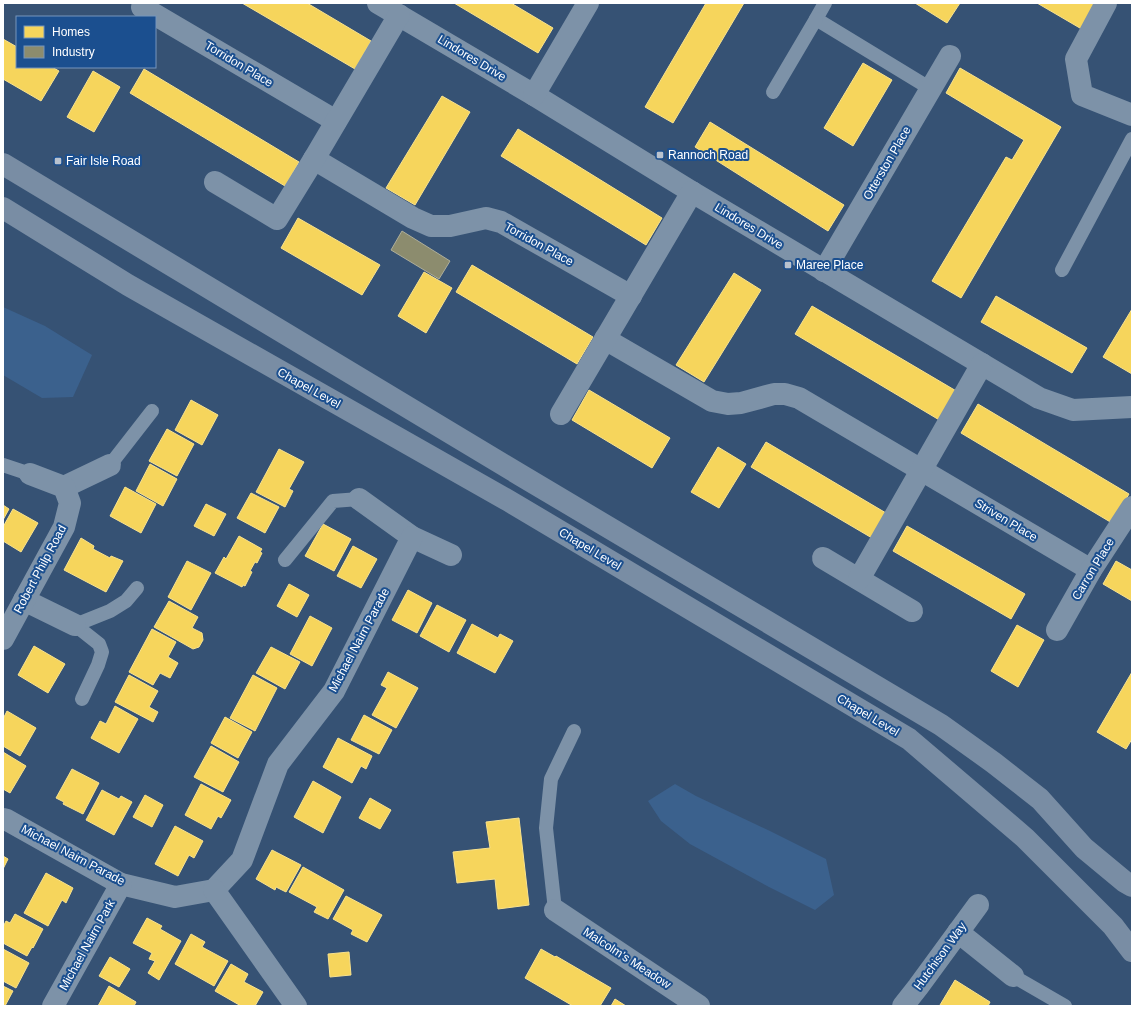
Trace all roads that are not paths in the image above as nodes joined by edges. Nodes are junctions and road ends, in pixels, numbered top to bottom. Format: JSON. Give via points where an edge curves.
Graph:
{"nodes":[{"id":1,"x":378,"y":3,"type":"edge"},
{"id":2,"x":588,"y":3,"type":"edge"},
{"id":3,"x":825,"y":3,"type":"edge"},
{"id":4,"x":1106,"y":3,"type":"edge"},
{"id":5,"x":141,"y":9,"type":"edge"},
{"id":6,"x":153,"y":16,"type":"edge"},
{"id":7,"x":399,"y":16,"type":"junction"},
{"id":8,"x":156,"y":18,"type":"edge"},
{"id":9,"x":816,"y":19,"type":"junction"},
{"id":10,"x":950,"y":56,"type":"dead end"},
{"id":11,"x":931,"y":89,"type":"junction"},
{"id":12,"x":773,"y":92,"type":"dead end"},
{"id":13,"x":534,"y":95,"type":"junction"},
{"id":14,"x":1132,"y":115,"type":"edge"},
{"id":15,"x":336,"y":121,"type":"junction"},
{"id":16,"x":1132,"y":138,"type":"edge"},
{"id":17,"x":314,"y":159,"type":"junction"},
{"id":18,"x":3,"y":164,"type":"edge"},
{"id":19,"x":215,"y":182,"type":"dead end"},
{"id":20,"x":692,"y":192,"type":"junction"},
{"id":21,"x":3,"y":208,"type":"edge"},
{"id":22,"x":1062,"y":270,"type":"dead end"},
{"id":23,"x":824,"y":271,"type":"junction"},
{"id":24,"x":631,"y":296,"type":"junction"},
{"id":25,"x":606,"y":339,"type":"junction"},
{"id":26,"x":982,"y":364,"type":"junction"},
{"id":27,"x":1131,"y":409,"type":"edge"},
{"id":28,"x":152,"y":411,"type":"dead end"},
{"id":29,"x":561,"y":414,"type":"dead end"},
{"id":30,"x":3,"y":465,"type":"edge"},
{"id":31,"x":110,"y":465,"type":"joint"},
{"id":32,"x":922,"y":470,"type":"junction"},
{"id":33,"x":30,"y":474,"type":"joint"},
{"id":34,"x":64,"y":487,"type":"junction"},
{"id":35,"x":359,"y":499,"type":"joint"},
{"id":36,"x":1132,"y":508,"type":"edge"},
{"id":37,"x":412,"y":538,"type":"junction"},
{"id":38,"x":451,"y":555,"type":"dead end"},
{"id":39,"x":823,"y":558,"type":"dead end"},
{"id":40,"x":285,"y":560,"type":"dead end"},
{"id":41,"x":1090,"y":570,"type":"junction"},
{"id":42,"x":859,"y":579,"type":"junction"},
{"id":43,"x":137,"y":588,"type":"dead end"},
{"id":44,"x":24,"y":600,"type":"junction"},
{"id":45,"x":912,"y":611,"type":"dead end"},
{"id":46,"x":75,"y":625,"type":"junction"},
{"id":47,"x":1057,"y":630,"type":"dead end"},
{"id":48,"x":3,"y":639,"type":"edge"},
{"id":49,"x":82,"y":699,"type":"dead end"},
{"id":50,"x":574,"y":731,"type":"dead end"},
{"id":51,"x":3,"y":819,"type":"edge"},
{"id":52,"x":121,"y":884,"type":"junction"},
{"id":53,"x":1132,"y":886,"type":"edge"},
{"id":54,"x":214,"y":890,"type":"junction"},
{"id":55,"x":978,"y":905,"type":"dead end"},
{"id":56,"x":555,"y":910,"type":"joint"},
{"id":57,"x":958,"y":932,"type":"junction"},
{"id":58,"x":1132,"y":951,"type":"edge"},
{"id":59,"x":1013,"y":976,"type":"joint"},
{"id":60,"x":53,"y":1006,"type":"edge"},
{"id":61,"x":296,"y":1006,"type":"edge"},
{"id":62,"x":699,"y":1006,"type":"edge"},
{"id":63,"x":902,"y":1006,"type":"edge"},
{"id":64,"x":1065,"y":1006,"type":"edge"}],
"edges":[{"from":1,"to":7,"type":"street","name":"Lindores Drive"},
{"from":2,"to":13,"type":"street"},
{"from":3,"to":9,"type":"lane"},
{"from":4,"to":14,"type":"street","via":[[1076,59],[1082,95]]},
{"from":5,"to":6,"type":"street","name":"Torridon Place"},
{"from":7,"to":13,"type":"street","name":"Lindores Drive"},
{"from":7,"to":15,"type":"street"},
{"from":8,"to":15,"type":"street","name":"Torridon Place"},
{"from":9,"to":11,"type":"lane"},
{"from":9,"to":12,"type":"lane"},
{"from":10,"to":11,"type":"street","name":"Otterston Place"},
{"from":11,"to":23,"type":"street","name":"Otterston Place"},
{"from":13,"to":20,"type":"street","name":"Lindores Drive"},
{"from":15,"to":17,"type":"street"},
{"from":16,"to":22,"type":"lane"},
{"from":17,"to":19,"type":"street","via":[[277,219]]},
{"from":17,"to":24,"type":"street","name":"Torridon Place","via":[[413,218],[431,226],[450,226],[486,218],[501,222]]},
{"from":18,"to":53,"type":"main road","via":[[941,725],[1040,799],[1084,848]]},
{"from":20,"to":23,"type":"street","name":"Lindores Drive"},
{"from":20,"to":24,"type":"street"},
{"from":21,"to":58,"type":"main road","name":"Chapel Level","via":[[128,285],[509,501],[909,739],[1025,838],[1113,926]]},
{"from":23,"to":26,"type":"street","name":"Lindores Drive"},
{"from":24,"to":25,"type":"street"},
{"from":25,"to":29,"type":"street"},
{"from":25,"to":32,"type":"street","via":[[712,401],[741,403],[774,394],[799,398]]},
{"from":26,"to":27,"type":"street","name":"Lindores Drive","via":[[1039,398],[1073,410]]},
{"from":26,"to":32,"type":"street"},
{"from":28,"to":31,"type":"lane"},
{"from":30,"to":33,"type":"lane"},
{"from":31,"to":34,"type":"street"},
{"from":32,"to":41,"type":"street","name":"Striven Place"},
{"from":32,"to":42,"type":"street"},
{"from":33,"to":34,"type":"street"},
{"from":34,"to":44,"type":"street","name":"Robert Philp Road","via":[[70,503],[64,527]]},
{"from":35,"to":37,"type":"street"},
{"from":35,"to":40,"type":"lane","via":[[333,501]]},
{"from":36,"to":41,"type":"street","name":"Carron Place"},
{"from":37,"to":38,"type":"street"},
{"from":37,"to":54,"type":"street","name":"Michael Nairn Parade","via":[[334,691],[278,764],[242,860]]},
{"from":39,"to":42,"type":"street"},
{"from":41,"to":47,"type":"street","name":"Carron Place"},
{"from":42,"to":45,"type":"street"},
{"from":43,"to":46,"type":"lane","via":[[126,602]]},
{"from":44,"to":46,"type":"street"},
{"from":44,"to":48,"type":"street","name":"Robert Philp Road"},
{"from":46,"to":49,"type":"lane","via":[[99,644],[102,652]]},
{"from":50,"to":56,"type":"lane","via":[[551,779],[546,828]]},
{"from":51,"to":52,"type":"street","name":"Michael Nairn Parade"},
{"from":52,"to":54,"type":"street","name":"Michael Nairn Parade","via":[[176,897]]},
{"from":52,"to":60,"type":"street","name":"Michael Nairn Park"},
{"from":54,"to":61,"type":"street"},
{"from":55,"to":57,"type":"street","name":"Hutchison Way"},
{"from":56,"to":62,"type":"street","name":"Malcolm's Meadow"},
{"from":57,"to":59,"type":"street"},
{"from":57,"to":63,"type":"street","name":"Hutchison Way"},
{"from":59,"to":64,"type":"lane"}]}
